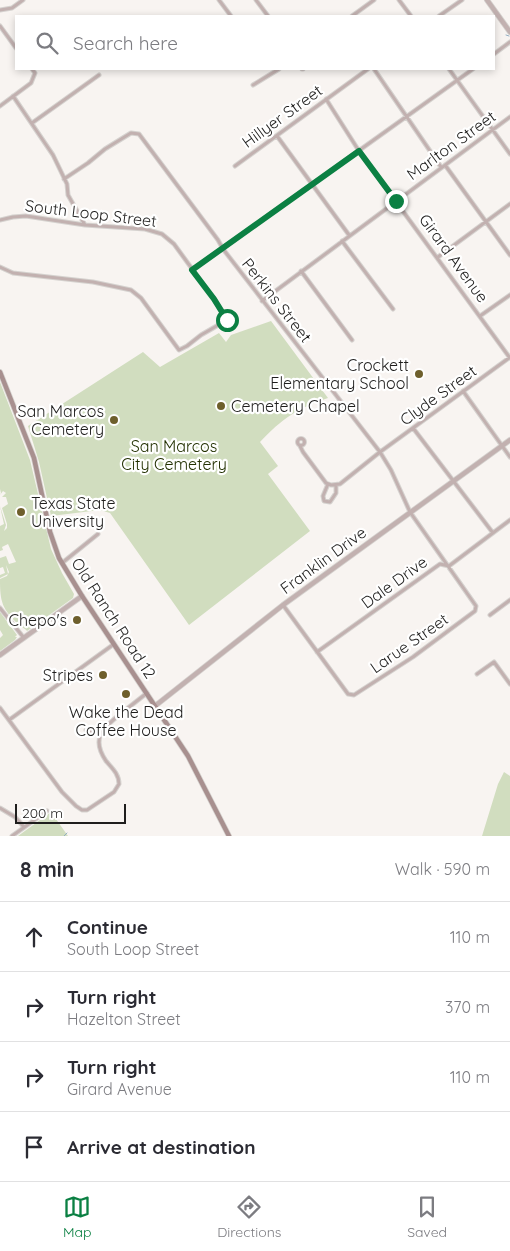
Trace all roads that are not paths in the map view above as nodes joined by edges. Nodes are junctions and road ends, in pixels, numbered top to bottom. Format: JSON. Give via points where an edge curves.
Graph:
{"nodes":[{"id":1,"x":23,"y":0,"type":"edge"},
{"id":2,"x":219,"y":0,"type":"edge"},
{"id":3,"x":256,"y":0,"type":"edge"},
{"id":4,"x":374,"y":0,"type":"edge"},
{"id":5,"x":399,"y":0,"type":"edge"},
{"id":6,"x":462,"y":0,"type":"edge"},
{"id":7,"x":487,"y":0,"type":"edge"},
{"id":8,"x":0,"y":10,"type":"edge"},
{"id":9,"x":230,"y":15,"type":"edge"},
{"id":10,"x":267,"y":15,"type":"edge"},
{"id":11,"x":353,"y":15,"type":"edge"},
{"id":12,"x":410,"y":15,"type":"edge"},
{"id":13,"x":440,"y":15,"type":"edge"},
{"id":14,"x":0,"y":26,"type":"edge"},
{"id":15,"x":510,"y":32,"type":"edge"},
{"id":16,"x":510,"y":42,"type":"edge"},
{"id":17,"x":15,"y":47,"type":"edge"},
{"id":18,"x":495,"y":53,"type":"edge"},
{"id":19,"x":33,"y":70,"type":"edge"},
{"id":20,"x":277,"y":70,"type":"edge"},
{"id":21,"x":367,"y":70,"type":"edge"},
{"id":22,"x":375,"y":70,"type":"edge"},
{"id":23,"x":450,"y":70,"type":"edge"},
{"id":24,"x":472,"y":70,"type":"edge"},
{"id":25,"x":99,"y":75,"type":"dead end"},
{"id":26,"x":457,"y":80,"type":"junction"},
{"id":27,"x":253,"y":85,"type":"dead end"},
{"id":28,"x":14,"y":96,"type":"junction"},
{"id":29,"x":326,"y":99,"type":"junction"},
{"id":30,"x":0,"y":106,"type":"edge"},
{"id":31,"x":406,"y":117,"type":"junction"},
{"id":32,"x":510,"y":118,"type":"edge"},
{"id":33,"x":32,"y":123,"type":"junction"},
{"id":34,"x":493,"y":130,"type":"junction"},
{"id":35,"x":277,"y":136,"type":"junction"},
{"id":36,"x":359,"y":151,"type":"junction"},
{"id":37,"x":510,"y":154,"type":"edge"},
{"id":38,"x":235,"y":166,"type":"dead end"},
{"id":39,"x":443,"y":166,"type":"junction"},
{"id":40,"x":64,"y":179,"type":"junction"},
{"id":41,"x":312,"y":185,"type":"junction"},
{"id":42,"x":396,"y":201,"type":"junction"},
{"id":43,"x":510,"y":204,"type":"edge"},
{"id":44,"x":0,"y":220,"type":"edge"},
{"id":45,"x":486,"y":222,"type":"junction"},
{"id":46,"x":85,"y":225,"type":"junction"},
{"id":47,"x":349,"y":235,"type":"junction"},
{"id":48,"x":342,"y":241,"type":"junction"},
{"id":49,"x":222,"y":249,"type":"junction"},
{"id":50,"x":510,"y":256,"type":"edge"},
{"id":51,"x":437,"y":257,"type":"junction"},
{"id":52,"x":0,"y":266,"type":"edge"},
{"id":53,"x":192,"y":270,"type":"junction"},
{"id":54,"x":301,"y":271,"type":"junction"},
{"id":55,"x":510,"y":295,"type":"edge"},
{"id":56,"x":262,"y":301,"type":"junction"},
{"id":57,"x":393,"y":310,"type":"dead end"},
{"id":58,"x":480,"y":316,"type":"junction"},
{"id":59,"x":352,"y":340,"type":"dead end"},
{"id":60,"x":510,"y":358,"type":"edge"},
{"id":61,"x":0,"y":372,"type":"edge"},
{"id":62,"x":463,"y":391,"type":"junction"},
{"id":63,"x":413,"y":428,"type":"junction"},
{"id":64,"x":510,"y":440,"type":"edge"},
{"id":65,"x":300,"y":446,"type":"dead end"},
{"id":66,"x":502,"y":446,"type":"junction"},
{"id":67,"x":380,"y":452,"type":"junction"},
{"id":68,"x":510,"y":457,"type":"edge"},
{"id":69,"x":454,"y":482,"type":"junction"},
{"id":70,"x":328,"y":484,"type":"junction"},
{"id":71,"x":336,"y":485,"type":"junction"},
{"id":72,"x":410,"y":512,"type":"junction"},
{"id":73,"x":510,"y":520,"type":"edge"},
{"id":74,"x":493,"y":533,"type":"junction"},
{"id":75,"x":98,"y":534,"type":"dead end"},
{"id":76,"x":62,"y":563,"type":"junction"},
{"id":77,"x":449,"y":566,"type":"junction"},
{"id":78,"x":82,"y":596,"type":"junction"},
{"id":79,"x":510,"y":600,"type":"edge"},
{"id":80,"x":283,"y":605,"type":"junction"},
{"id":81,"x":476,"y":606,"type":"joint"},
{"id":82,"x":0,"y":608,"type":"edge"},
{"id":83,"x":490,"y":615,"type":"dead end"},
{"id":84,"x":24,"y":638,"type":"junction"},
{"id":85,"x":114,"y":643,"type":"junction"},
{"id":86,"x":318,"y":652,"type":"junction"},
{"id":87,"x":0,"y":656,"type":"edge"},
{"id":88,"x":477,"y":674,"type":"dead end"},
{"id":89,"x":510,"y":684,"type":"edge"},
{"id":90,"x":148,"y":692,"type":"junction"},
{"id":91,"x":156,"y":706,"type":"junction"},
{"id":92,"x":0,"y":708,"type":"edge"},
{"id":93,"x":10,"y":720,"type":"junction"},
{"id":94,"x":86,"y":730,"type":"dead end"},
{"id":95,"x":100,"y":734,"type":"junction"},
{"id":96,"x":0,"y":808,"type":"edge"},
{"id":97,"x":47,"y":811,"type":"dead end"},
{"id":98,"x":24,"y":827,"type":"junction"},
{"id":99,"x":12,"y":836,"type":"edge"},
{"id":100,"x":229,"y":836,"type":"edge"}],
"edges":[{"from":1,"to":8,"type":"street","via":[[12,8]]},
{"from":2,"to":9,"type":"street"},
{"from":3,"to":10,"type":"street"},
{"from":4,"to":11,"type":"street"},
{"from":5,"to":12,"type":"street"},
{"from":6,"to":13,"type":"street"},
{"from":7,"to":15,"type":"street"},
{"from":14,"to":17,"type":"street"},
{"from":16,"to":18,"type":"street"},
{"from":19,"to":28,"type":"street","via":[[35,73],[31,83]]},
{"from":20,"to":27,"type":"street"},
{"from":21,"to":29,"type":"street","name":"Hillyer Street"},
{"from":22,"to":31,"type":"street"},
{"from":23,"to":26,"type":"street"},
{"from":24,"to":26,"type":"street"},
{"from":25,"to":33,"type":"street"},
{"from":26,"to":31,"type":"street"},
{"from":26,"to":34,"type":"street"},
{"from":28,"to":30,"type":"street"},
{"from":28,"to":33,"type":"street"},
{"from":29,"to":35,"type":"street","name":"Hillyer Street"},
{"from":29,"to":36,"type":"street","name":"Girard Avenue"},
{"from":31,"to":36,"type":"street"},
{"from":31,"to":39,"type":"street"},
{"from":32,"to":34,"type":"street","name":"Marlton Street"},
{"from":33,"to":40,"type":"street"},
{"from":34,"to":37,"type":"street"},
{"from":34,"to":39,"type":"street","name":"Marlton Street"},
{"from":35,"to":38,"type":"street","name":"Hillyer Street"},
{"from":35,"to":41,"type":"street"},
{"from":36,"to":41,"type":"street"},
{"from":36,"to":42,"type":"street","name":"Girard Avenue"},
{"from":39,"to":42,"type":"street","name":"Marlton Street"},
{"from":39,"to":45,"type":"street"},
{"from":40,"to":46,"type":"street","via":[[68,195]]},
{"from":40,"to":49,"type":"street","name":"Perkins Street","via":[[131,133],[139,134]]},
{"from":41,"to":47,"type":"street"},
{"from":41,"to":49,"type":"street"},
{"from":42,"to":47,"type":"street","name":"Marlton Street"},
{"from":42,"to":51,"type":"street","name":"Girard Avenue"},
{"from":43,"to":45,"type":"street"},
{"from":44,"to":46,"type":"street","name":"South Loop Street","via":[[26,216]]},
{"from":45,"to":50,"type":"street"},
{"from":45,"to":51,"type":"street"},
{"from":46,"to":53,"type":"street","name":"South Loop Street","via":[[145,229],[162,234],[174,244]]},
{"from":47,"to":48,"type":"street","name":"Marlton Street"},
{"from":48,"to":54,"type":"street","name":"Marlton Street"},
{"from":48,"to":57,"type":"street"},
{"from":49,"to":53,"type":"street"},
{"from":49,"to":56,"type":"street","name":"Perkins Street"},
{"from":51,"to":58,"type":"street","name":"Girard Avenue"},
{"from":52,"to":53,"type":"street","name":"South Loop Street","via":[[13,273],[131,290],[141,298],[179,350],[227,320]]},
{"from":54,"to":56,"type":"street","name":"Marlton Street"},
{"from":54,"to":59,"type":"street"},
{"from":55,"to":58,"type":"street"},
{"from":56,"to":67,"type":"street","name":"Perkins Street"},
{"from":58,"to":60,"type":"street","name":"Girard Avenue"},
{"from":60,"to":62,"type":"street","name":"Clyde Street"},
{"from":61,"to":76,"type":"main road","name":"Old Ranch Road 12","via":[[34,458],[50,532]]},
{"from":62,"to":63,"type":"street","name":"Clyde Street"},
{"from":62,"to":66,"type":"street"},
{"from":63,"to":67,"type":"street","name":"Clyde Street"},
{"from":63,"to":69,"type":"street"},
{"from":64,"to":66,"type":"street","name":"Franklin Drive"},
{"from":65,"to":70,"type":"street"},
{"from":66,"to":68,"type":"street"},
{"from":66,"to":69,"type":"street","name":"Franklin Drive"},
{"from":67,"to":71,"type":"street","name":"Clyde Street"},
{"from":67,"to":72,"type":"street","name":"Perkins Street"},
{"from":69,"to":72,"type":"street","name":"Franklin Drive"},
{"from":69,"to":74,"type":"street"},
{"from":70,"to":71,"type":"street"},
{"from":70,"to":71,"type":"street","name":"Clyde Street","via":[[323,496],[327,502],[334,499]]},
{"from":72,"to":77,"type":"street","name":"Perkins Street"},
{"from":72,"to":80,"type":"street","name":"Franklin Drive"},
{"from":73,"to":74,"type":"street","name":"Dale Drive"},
{"from":74,"to":77,"type":"street","name":"Dale Drive"},
{"from":75,"to":76,"type":"street"},
{"from":76,"to":78,"type":"main road","name":"Old Ranch Road 12"},
{"from":77,"to":81,"type":"street","name":"Perkins Street"},
{"from":77,"to":86,"type":"street","name":"Dale Drive","via":[[440,564]]},
{"from":78,"to":84,"type":"street"},
{"from":78,"to":85,"type":"main road","name":"Old Ranch Road 12"},
{"from":79,"to":83,"type":"street"},
{"from":80,"to":86,"type":"street"},
{"from":80,"to":91,"type":"street","name":"Franklin Drive"},
{"from":81,"to":86,"type":"street","name":"Larue Street","via":[[475,611],[413,657],[354,696],[348,694]]},
{"from":82,"to":84,"type":"street"},
{"from":84,"to":87,"type":"street"},
{"from":85,"to":90,"type":"main road","name":"Old Ranch Road 12"},
{"from":85,"to":93,"type":"street"},
{"from":88,"to":89,"type":"street","via":[[494,662]]},
{"from":90,"to":91,"type":"main road","name":"Old Ranch Road 12"},
{"from":90,"to":95,"type":"street","via":[[106,725]]},
{"from":91,"to":100,"type":"main road","name":"Old Ranch Road 12","via":[[188,756]]},
{"from":92,"to":93,"type":"street"},
{"from":93,"to":95,"type":"street","via":[[62,792],[84,810],[111,794],[119,784],[101,751]]},
{"from":94,"to":95,"type":"street"},
{"from":96,"to":98,"type":"street"},
{"from":97,"to":98,"type":"street"},
{"from":98,"to":99,"type":"street"}]}
